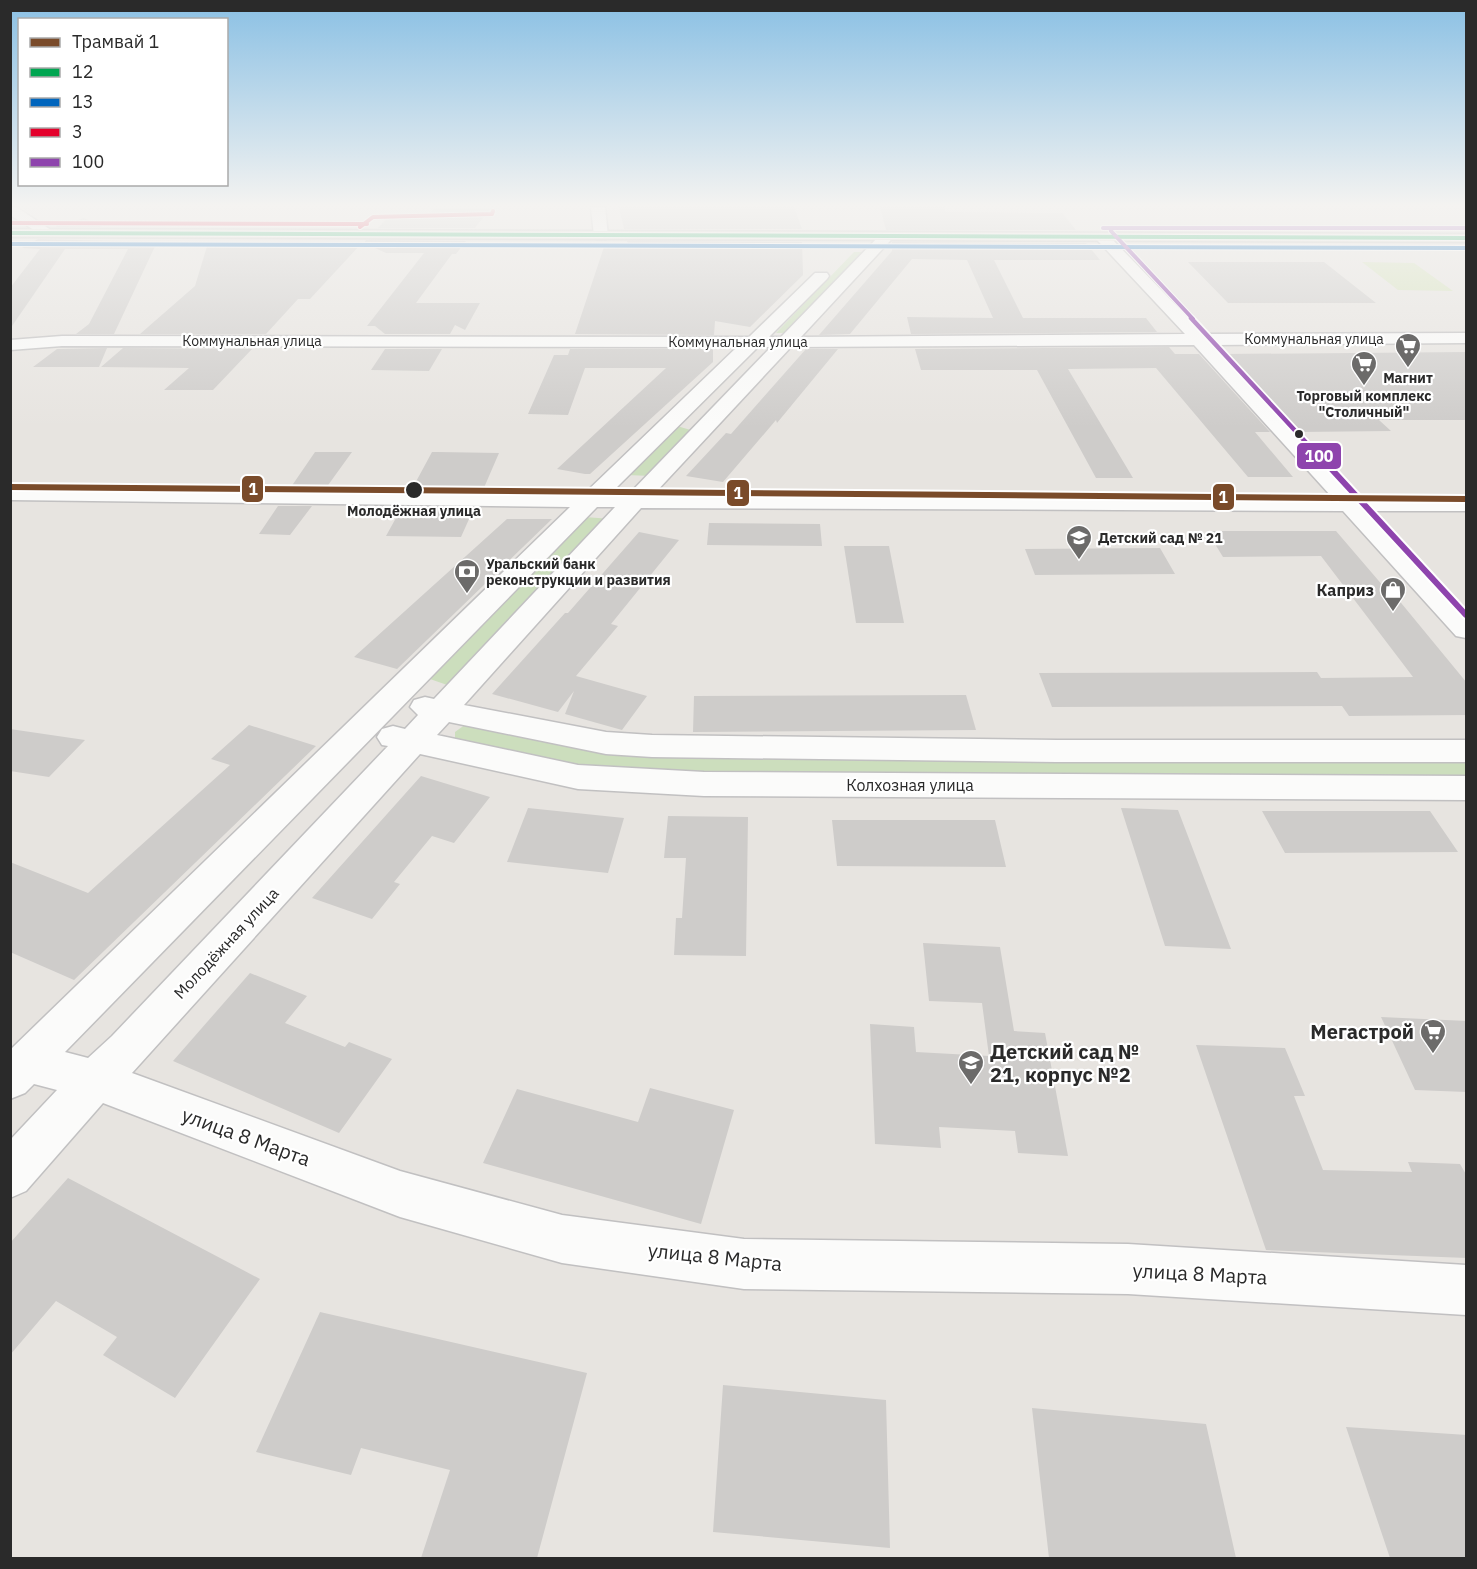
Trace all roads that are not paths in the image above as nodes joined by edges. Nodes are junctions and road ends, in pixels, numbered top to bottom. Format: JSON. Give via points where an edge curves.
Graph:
{"nodes":[{"id":1,"x":817,"y":280,"type":"edge"},
{"id":2,"x":845,"y":280,"type":"edge"},
{"id":3,"x":1143,"y":280,"type":"edge"},
{"id":4,"x":1467,"y":338,"type":"edge"},
{"id":5,"x":1198,"y":339,"type":"junction"},
{"id":6,"x":753,"y":342,"type":"junction"},
{"id":7,"x":787,"y":342,"type":"junction"},
{"id":8,"x":10,"y":345,"type":"edge"},
{"id":9,"x":10,"y":483,"type":"edge"},
{"id":10,"x":1467,"y":490,"type":"edge"},
{"id":11,"x":10,"y":493,"type":"edge"},
{"id":12,"x":596,"y":494,"type":"junction"},
{"id":13,"x":641,"y":495,"type":"junction"},
{"id":14,"x":1344,"y":498,"type":"junction"},
{"id":15,"x":1467,"y":504,"type":"edge"},
{"id":16,"x":1467,"y":630,"type":"edge"},
{"id":17,"x":390,"y":699,"type":"junction"},
{"id":18,"x":441,"y":711,"type":"junction"},
{"id":19,"x":359,"y":730,"type":"junction"},
{"id":20,"x":413,"y":741,"type":"junction"},
{"id":21,"x":1467,"y":751,"type":"edge"},
{"id":22,"x":1467,"y":788,"type":"edge"},
{"id":23,"x":19,"y":1071,"type":"edge"},
{"id":24,"x":96,"y":1080,"type":"junction"},
{"id":25,"x":10,"y":1175,"type":"edge"},
{"id":26,"x":1467,"y":1290,"type":"edge"}],
"edges":[{"from":1,"to":6,"type":"street"},
{"from":2,"to":7,"type":"street","name":"Молодёжная улица"},
{"from":3,"to":5,"type":"street"},
{"from":4,"to":5,"type":"street","name":"Коммунальная улица"},
{"from":5,"to":7,"type":"street","name":"Коммунальная улица"},
{"from":5,"to":14,"type":"street"},
{"from":6,"to":7,"type":"street","name":"Коммунальная улица"},
{"from":6,"to":8,"type":"street","name":"Коммунальная улица","via":[[62,341]]},
{"from":6,"to":12,"type":"street"},
{"from":7,"to":13,"type":"street","name":"Молодёжная улица"},
{"from":9,"to":12,"type":"street"},
{"from":10,"to":14,"type":"street"},
{"from":11,"to":12,"type":"street"},
{"from":12,"to":13,"type":"street"},
{"from":12,"to":17,"type":"street"},
{"from":13,"to":14,"type":"street"},
{"from":13,"to":18,"type":"street","name":"Молодёжная улица"},
{"from":14,"to":15,"type":"street"},
{"from":14,"to":16,"type":"street"},
{"from":17,"to":18,"type":"street"},
{"from":17,"to":19,"type":"street"},
{"from":18,"to":20,"type":"street","name":"Молодёжная улица"},
{"from":18,"to":21,"type":"street","via":[[606,743],[652,746]]},
{"from":19,"to":20,"type":"street","name":"Колхозная улица"},
{"from":19,"to":23,"type":"street"},
{"from":20,"to":22,"type":"street","name":"Колхозная улица","via":[[578,777],[704,784]]},
{"from":20,"to":24,"type":"street","name":"Молодёжная улица"},
{"from":23,"to":24,"type":"street","name":"улица 8 Марта"},
{"from":24,"to":25,"type":"street","name":"Молодёжная улица"},
{"from":24,"to":26,"type":"street","name":"улица 8 Марта","via":[[400,1194],[562,1239],[744,1264],[1128,1269]]}]}
